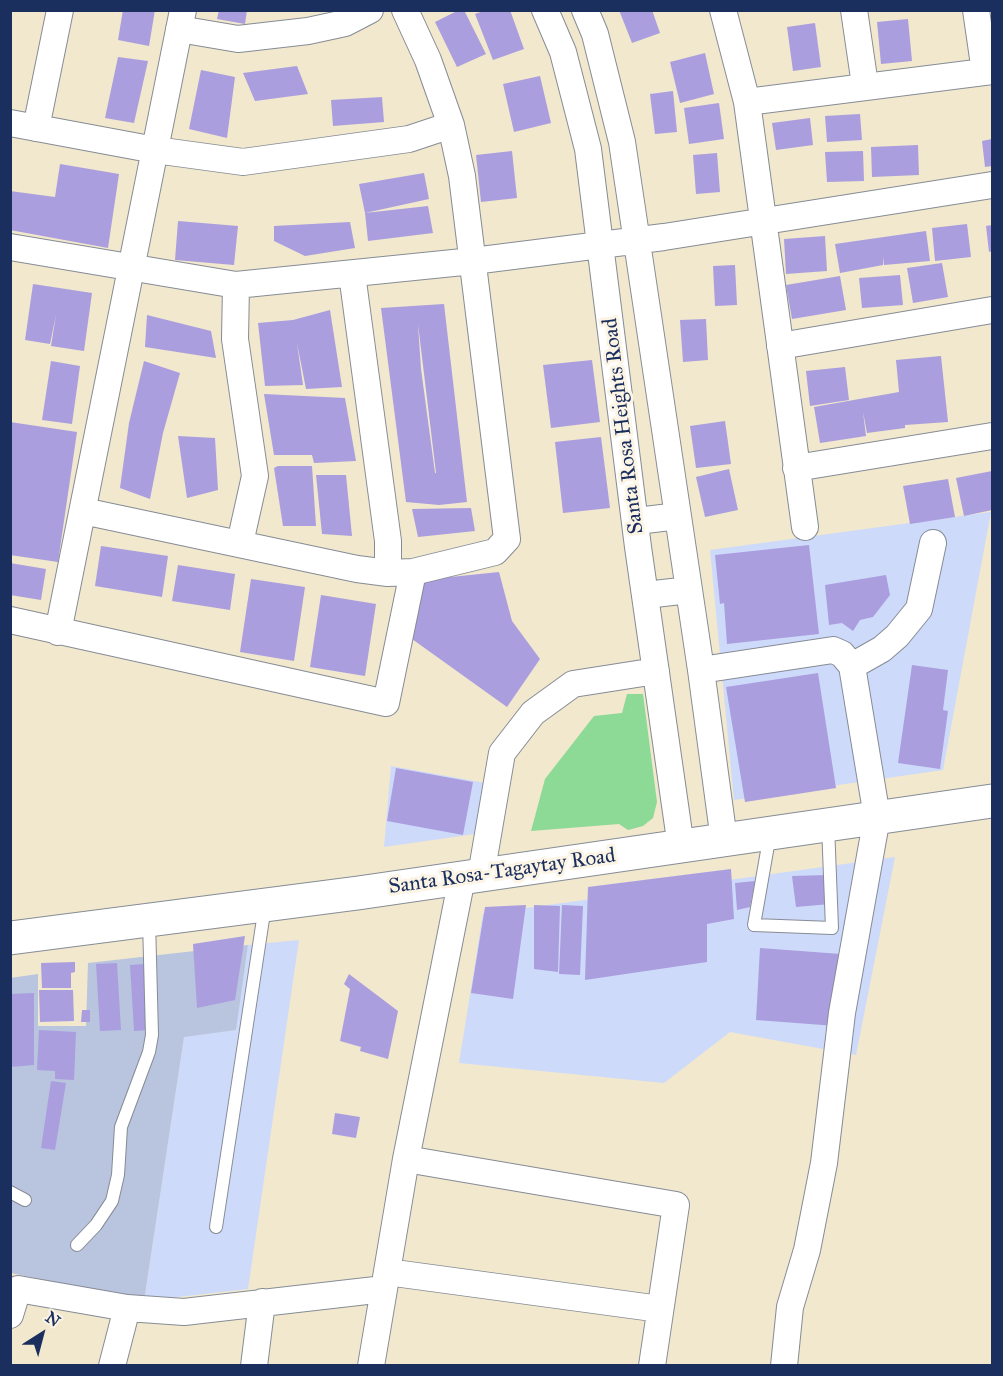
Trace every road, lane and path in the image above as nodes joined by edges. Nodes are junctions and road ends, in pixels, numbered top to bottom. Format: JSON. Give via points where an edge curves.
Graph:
{"nodes":[{"id":1,"x":60,"y":10,"type":"edge"},
{"id":2,"x":370,"y":10,"type":"edge"},
{"id":3,"x":405,"y":10,"type":"edge"},
{"id":4,"x":545,"y":10,"type":"edge"},
{"id":5,"x":585,"y":10,"type":"edge"},
{"id":6,"x":723,"y":10,"type":"edge"},
{"id":7,"x":854,"y":10,"type":"edge"},
{"id":8,"x":976,"y":10,"type":"edge"},
{"id":9,"x":181,"y":20,"type":"edge"},
{"id":10,"x":989,"y":71,"type":"edge"},
{"id":11,"x":865,"y":85,"type":"junction"},
{"id":12,"x":747,"y":102,"type":"junction"},
{"id":13,"x":10,"y":123,"type":"edge"},
{"id":14,"x":451,"y":125,"type":"junction"},
{"id":15,"x":36,"y":128,"type":"junction"},
{"id":16,"x":155,"y":150,"type":"junction"},
{"id":17,"x":993,"y":185,"type":"edge"},
{"id":18,"x":762,"y":221,"type":"junction"},
{"id":19,"x":637,"y":240,"type":"junction"},
{"id":20,"x":602,"y":244,"type":"junction"},
{"id":21,"x":10,"y":247,"type":"edge"},
{"id":22,"x":473,"y":261,"type":"junction"},
{"id":23,"x":132,"y":270,"type":"junction"},
{"id":24,"x":352,"y":274,"type":"junction"},
{"id":25,"x":236,"y":285,"type":"junction"},
{"id":26,"x":993,"y":310,"type":"edge"},
{"id":27,"x":780,"y":346,"type":"junction"},
{"id":28,"x":993,"y":436,"type":"edge"},
{"id":29,"x":796,"y":468,"type":"junction"},
{"id":30,"x":83,"y":511,"type":"junction"},
{"id":31,"x":678,"y":516,"type":"junction"},
{"id":32,"x":637,"y":521,"type":"junction"},
{"id":33,"x":805,"y":527,"type":"dead end"},
{"id":34,"x":240,"y":543,"type":"junction"},
{"id":35,"x":933,"y":543,"type":"dead end"},
{"id":36,"x":401,"y":572,"type":"junction"},
{"id":37,"x":689,"y":590,"type":"junction"},
{"id":38,"x":646,"y":595,"type":"junction"},
{"id":39,"x":10,"y":620,"type":"edge"},
{"id":40,"x":58,"y":632,"type":"junction"},
{"id":41,"x":852,"y":666,"type":"junction"},
{"id":42,"x":701,"y":670,"type":"junction"},
{"id":43,"x":656,"y":671,"type":"junction"},
{"id":44,"x":993,"y":801,"type":"edge"},
{"id":45,"x":877,"y":817,"type":"junction"},
{"id":46,"x":828,"y":824,"type":"junction"},
{"id":47,"x":770,"y":833,"type":"junction"},
{"id":48,"x":724,"y":840,"type":"junction"},
{"id":49,"x":681,"y":847,"type":"junction"},
{"id":50,"x":471,"y":877,"type":"junction"},
{"id":51,"x":265,"y":905,"type":"junction"},
{"id":52,"x":149,"y":920,"type":"junction"},
{"id":53,"x":10,"y":938,"type":"edge"},
{"id":54,"x":406,"y":1159,"type":"junction"},
{"id":55,"x":10,"y":1192,"type":"edge"},
{"id":56,"x":25,"y":1200,"type":"dead end"},
{"id":57,"x":216,"y":1227,"type":"dead end"},
{"id":58,"x":78,"y":1245,"type":"dead end"},
{"id":59,"x":385,"y":1281,"type":"junction"},
{"id":60,"x":262,"y":1302,"type":"junction"},
{"id":61,"x":127,"y":1308,"type":"junction"},
{"id":62,"x":660,"y":1310,"type":"junction"},
{"id":63,"x":10,"y":1315,"type":"edge"},
{"id":64,"x":112,"y":1365,"type":"edge"},
{"id":65,"x":254,"y":1365,"type":"edge"},
{"id":66,"x":371,"y":1365,"type":"edge"},
{"id":67,"x":652,"y":1365,"type":"edge"},
{"id":68,"x":783,"y":1365,"type":"edge"}],
"edges":[{"from":1,"to":15,"type":"street"},
{"from":2,"to":9,"type":"street","via":[[345,23],[238,39]]},
{"from":3,"to":14,"type":"street"},
{"from":4,"to":20,"type":"street","name":"Santa Rosa Heights Road","via":[[562,52],[588,149]]},
{"from":5,"to":19,"type":"street","name":"Santa Rosa Heights Road","via":[[595,33],[622,142]]},
{"from":6,"to":12,"type":"street"},
{"from":7,"to":11,"type":"street"},
{"from":8,"to":10,"type":"street"},
{"from":9,"to":16,"type":"street"},
{"from":10,"to":11,"type":"street"},
{"from":11,"to":12,"type":"street"},
{"from":12,"to":18,"type":"street"},
{"from":13,"to":15,"type":"street"},
{"from":14,"to":16,"type":"street","via":[[409,139],[243,162]]},
{"from":14,"to":22,"type":"street"},
{"from":15,"to":16,"type":"street"},
{"from":16,"to":23,"type":"street"},
{"from":17,"to":18,"type":"street"},
{"from":18,"to":19,"type":"street"},
{"from":18,"to":27,"type":"street"},
{"from":19,"to":20,"type":"street"},
{"from":19,"to":31,"type":"street","name":"Santa Rosa Heights Road"},
{"from":20,"to":22,"type":"street"},
{"from":20,"to":32,"type":"street","name":"Santa Rosa Heights Road"},
{"from":21,"to":23,"type":"street"},
{"from":22,"to":24,"type":"street"},
{"from":22,"to":36,"type":"street","via":[[507,539],[495,552]]},
{"from":23,"to":25,"type":"street"},
{"from":23,"to":30,"type":"street"},
{"from":24,"to":25,"type":"street"},
{"from":24,"to":36,"type":"street","via":[[388,541]]},
{"from":25,"to":34,"type":"street","via":[[235,339],[255,476]]},
{"from":26,"to":27,"type":"street"},
{"from":27,"to":29,"type":"street"},
{"from":28,"to":29,"type":"street"},
{"from":29,"to":33,"type":"street"},
{"from":30,"to":34,"type":"street"},
{"from":30,"to":40,"type":"street"},
{"from":31,"to":32,"type":"street"},
{"from":31,"to":37,"type":"street","name":"Santa Rosa Heights Road"},
{"from":32,"to":38,"type":"street","name":"Santa Rosa Heights Road"},
{"from":34,"to":36,"type":"street","via":[[357,569]]},
{"from":35,"to":41,"type":"street","via":[[919,609],[882,649]]},
{"from":36,"to":40,"type":"street","via":[[386,703]]},
{"from":37,"to":38,"type":"street"},
{"from":37,"to":42,"type":"street","name":"Santa Rosa Heights Road"},
{"from":38,"to":43,"type":"street","name":"Santa Rosa Heights Road"},
{"from":39,"to":40,"type":"street"},
{"from":41,"to":42,"type":"street","via":[[833,650]]},
{"from":41,"to":45,"type":"street"},
{"from":42,"to":48,"type":"street","name":"Santa Rosa Heights Road"},
{"from":43,"to":49,"type":"street","name":"Santa Rosa Heights Road"},
{"from":43,"to":50,"type":"street","via":[[573,684],[533,713],[502,753]]},
{"from":44,"to":45,"type":"main road","name":"Santa Rosa-Tagaytay Road"},
{"from":45,"to":46,"type":"main road","name":"Santa Rosa-Tagaytay Road"},
{"from":45,"to":68,"type":"street","via":[[842,1013],[824,1163],[807,1251],[790,1307]]},
{"from":46,"to":47,"type":"main road","name":"Santa Rosa-Tagaytay Road"},
{"from":46,"to":47,"type":"lane","via":[[832,928],[754,925]]},
{"from":47,"to":48,"type":"main road","name":"Santa Rosa-Tagaytay Road"},
{"from":48,"to":49,"type":"main road","name":"Santa Rosa-Tagaytay Road"},
{"from":49,"to":50,"type":"main road","name":"Santa Rosa-Tagaytay Road"},
{"from":50,"to":51,"type":"main road","name":"Santa Rosa-Tagaytay Road"},
{"from":50,"to":54,"type":"street"},
{"from":51,"to":52,"type":"main road","name":"Santa Rosa-Tagaytay Road"},
{"from":51,"to":57,"type":"lane"},
{"from":52,"to":53,"type":"main road","name":"Santa Rosa-Tagaytay Road"},
{"from":52,"to":58,"type":"lane","via":[[149,1052],[121,1128],[112,1201]]},
{"from":54,"to":59,"type":"street"},
{"from":54,"to":62,"type":"street","via":[[676,1205]]},
{"from":55,"to":56,"type":"lane"},
{"from":59,"to":60,"type":"street"},
{"from":59,"to":62,"type":"street"},
{"from":59,"to":66,"type":"street"},
{"from":60,"to":61,"type":"street","via":[[184,1312]]},
{"from":60,"to":65,"type":"street"},
{"from":61,"to":63,"type":"street","via":[[18,1288]]},
{"from":61,"to":64,"type":"street"},
{"from":62,"to":67,"type":"street"}]}
